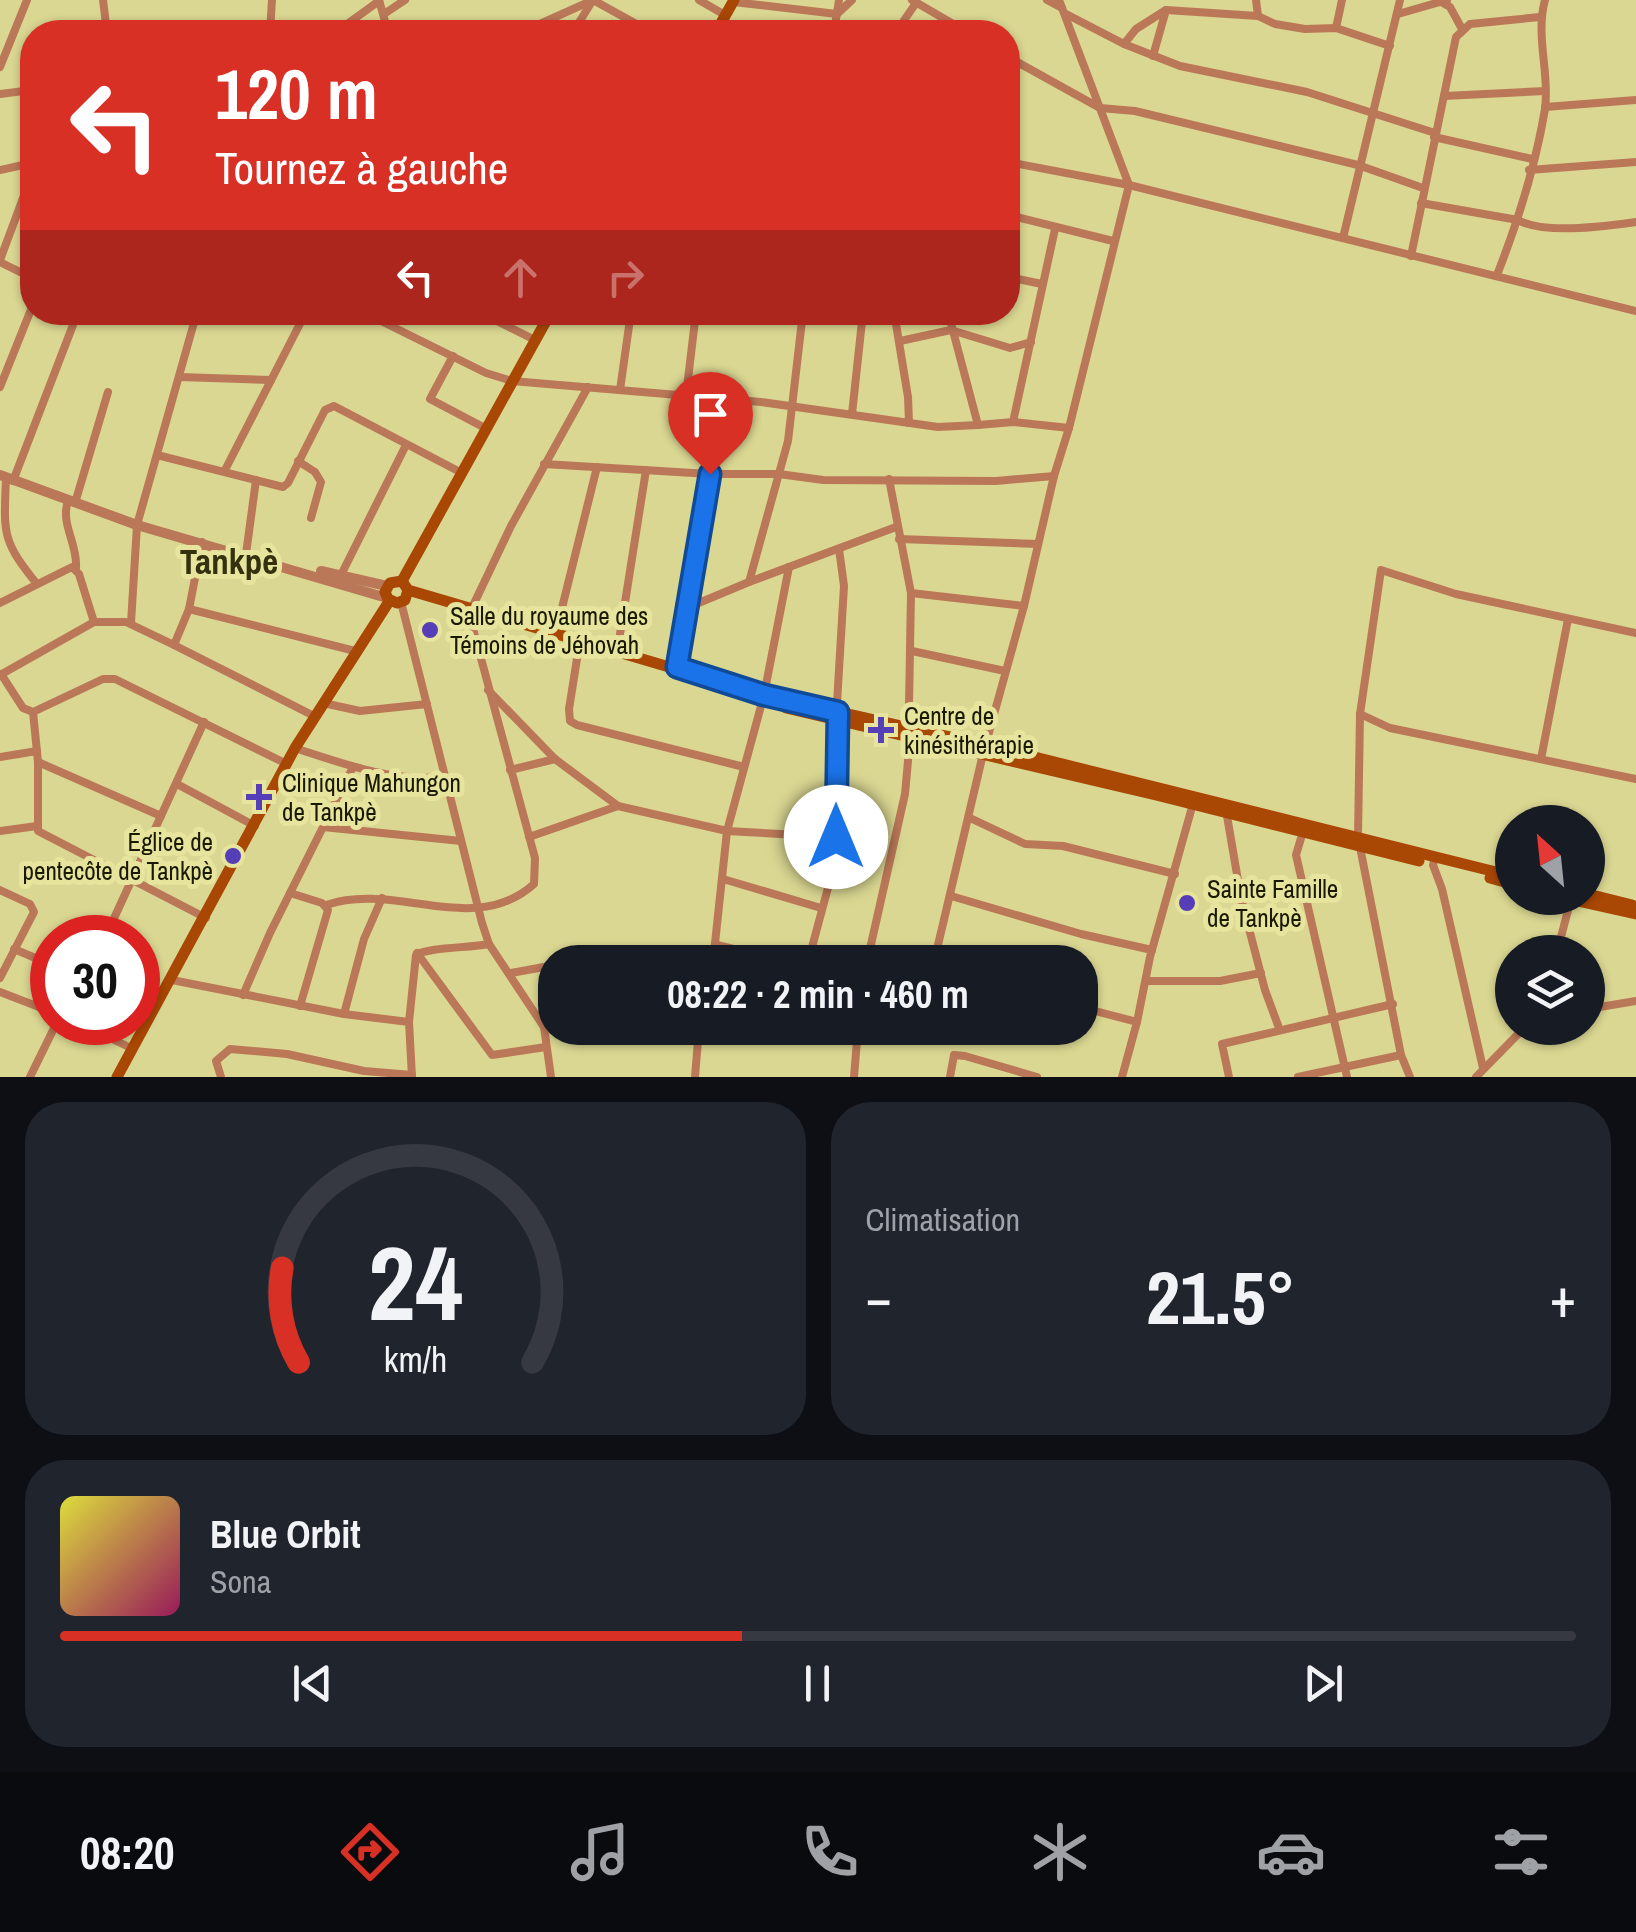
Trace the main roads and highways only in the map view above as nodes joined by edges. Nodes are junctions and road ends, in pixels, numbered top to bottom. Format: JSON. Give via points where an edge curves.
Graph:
{"nodes":[{"id":1,"x":544,"y":325,"type":"edge"},
{"id":2,"x":398,"y":593,"type":"junction"},
{"id":3,"x":471,"y":610,"type":"junction"},
{"id":4,"x":617,"y":654,"type":"junction"},
{"id":5,"x":763,"y":698,"type":"junction"},
{"id":6,"x":1434,"y":862,"type":"junction"},
{"id":7,"x":1495,"y":873,"type":"edge"},
{"id":8,"x":1495,"y":879,"type":"edge"},
{"id":9,"x":1605,"y":898,"type":"edge"},
{"id":10,"x":1636,"y":906,"type":"edge"},
{"id":11,"x":1605,"y":907,"type":"edge"},
{"id":12,"x":1636,"y":914,"type":"edge"},
{"id":13,"x":117,"y":1077,"type":"edge"}],
"edges":[{"from":1,"to":2,"type":"main road"},
{"from":2,"to":3,"type":"main road"},
{"from":2,"to":13,"type":"main road","via":[[286,764]]},
{"from":3,"to":4,"type":"main road"},
{"from":3,"to":4,"type":"main road"},
{"from":4,"to":5,"type":"main road"},
{"from":4,"to":5,"type":"main road"},
{"from":5,"to":6,"type":"main road"},
{"from":6,"to":7,"type":"main road"},
{"from":6,"to":8,"type":"main road"},
{"from":9,"to":10,"type":"main road"},
{"from":11,"to":12,"type":"main road"}]}
